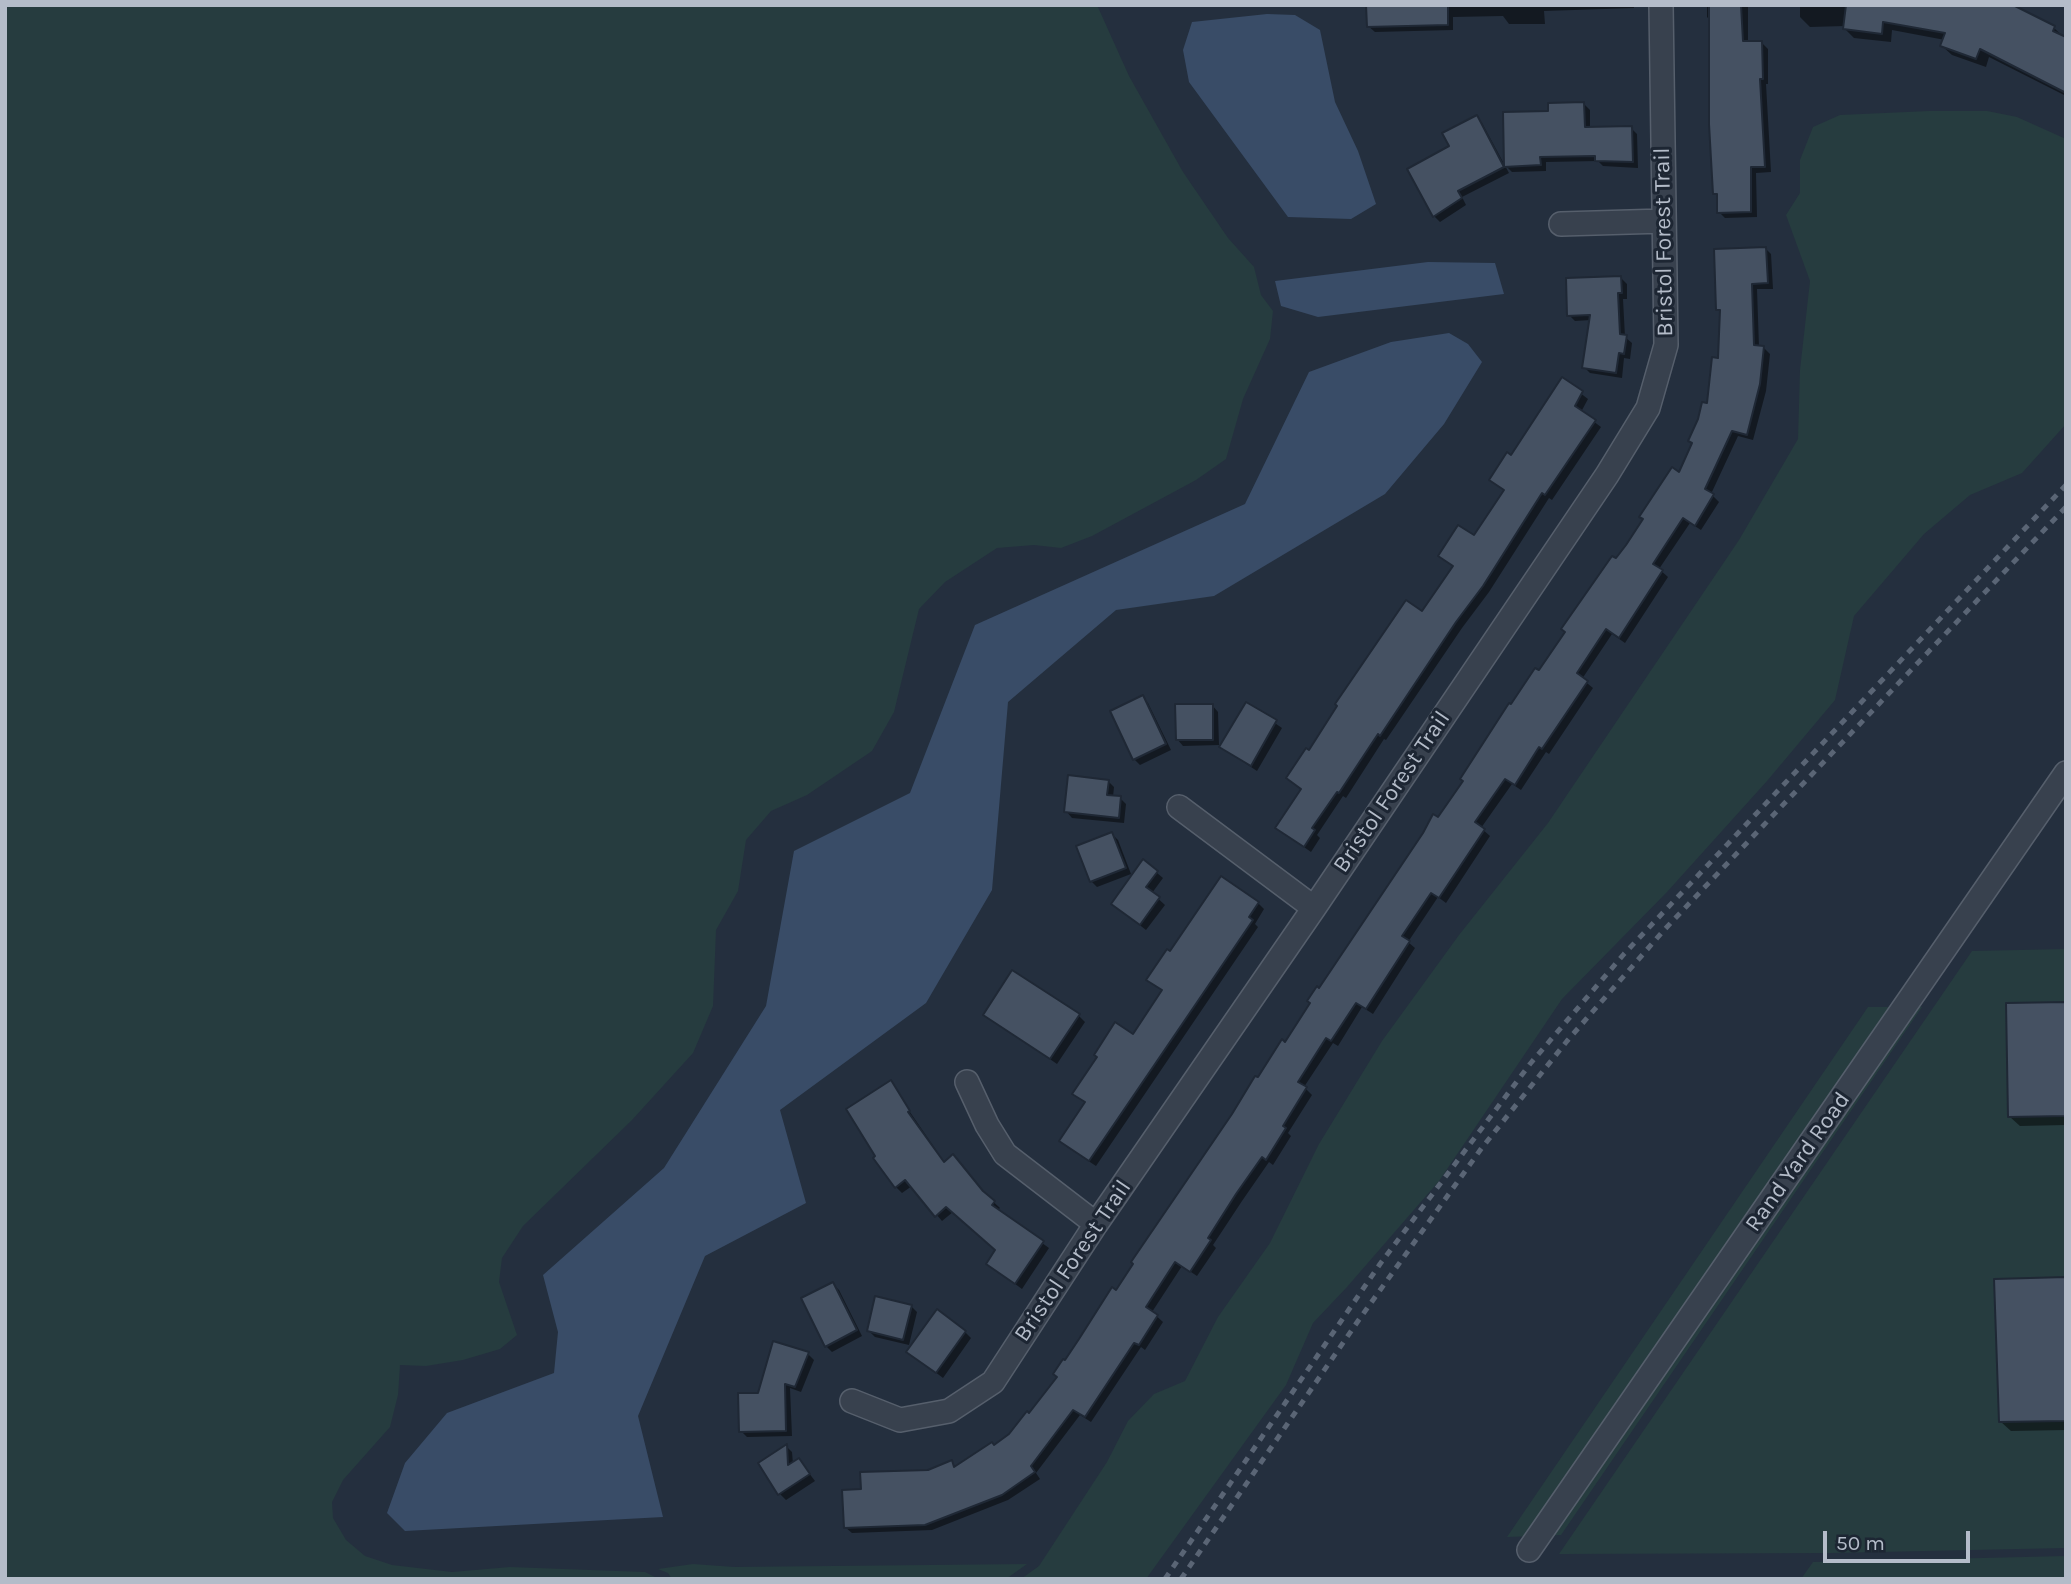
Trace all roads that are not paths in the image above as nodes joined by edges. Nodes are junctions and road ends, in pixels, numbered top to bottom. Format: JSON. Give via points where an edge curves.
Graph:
{"nodes":[{"id":1,"x":1661,"y":5,"type":"edge"},
{"id":2,"x":1664,"y":221,"type":"junction"},
{"id":3,"x":1561,"y":224,"type":"dead end"},
{"id":4,"x":2066,"y":774,"type":"edge"},
{"id":5,"x":1179,"y":807,"type":"dead end"},
{"id":6,"x":1314,"y":908,"type":"junction"},
{"id":7,"x":967,"y":1082,"type":"dead end"},
{"id":8,"x":1096,"y":1224,"type":"junction"},
{"id":9,"x":852,"y":1401,"type":"dead end"},
{"id":10,"x":1530,"y":1550,"type":"dead end"}],
"edges":[{"from":1,"to":2,"type":"street","name":"Bristol Forest Trail"},
{"from":2,"to":3,"type":"street"},
{"from":2,"to":6,"type":"street","name":"Bristol Forest Trail","via":[[1666,345],[1648,408]]},
{"from":4,"to":10,"type":"street","name":"Rand Yard Road"},
{"from":5,"to":6,"type":"street"},
{"from":6,"to":8,"type":"street","name":"Bristol Forest Trail"},
{"from":7,"to":8,"type":"street","via":[[1005,1154]]},
{"from":8,"to":9,"type":"street","name":"Bristol Forest Trail","via":[[993,1382],[949,1411],[900,1420]]}]}
